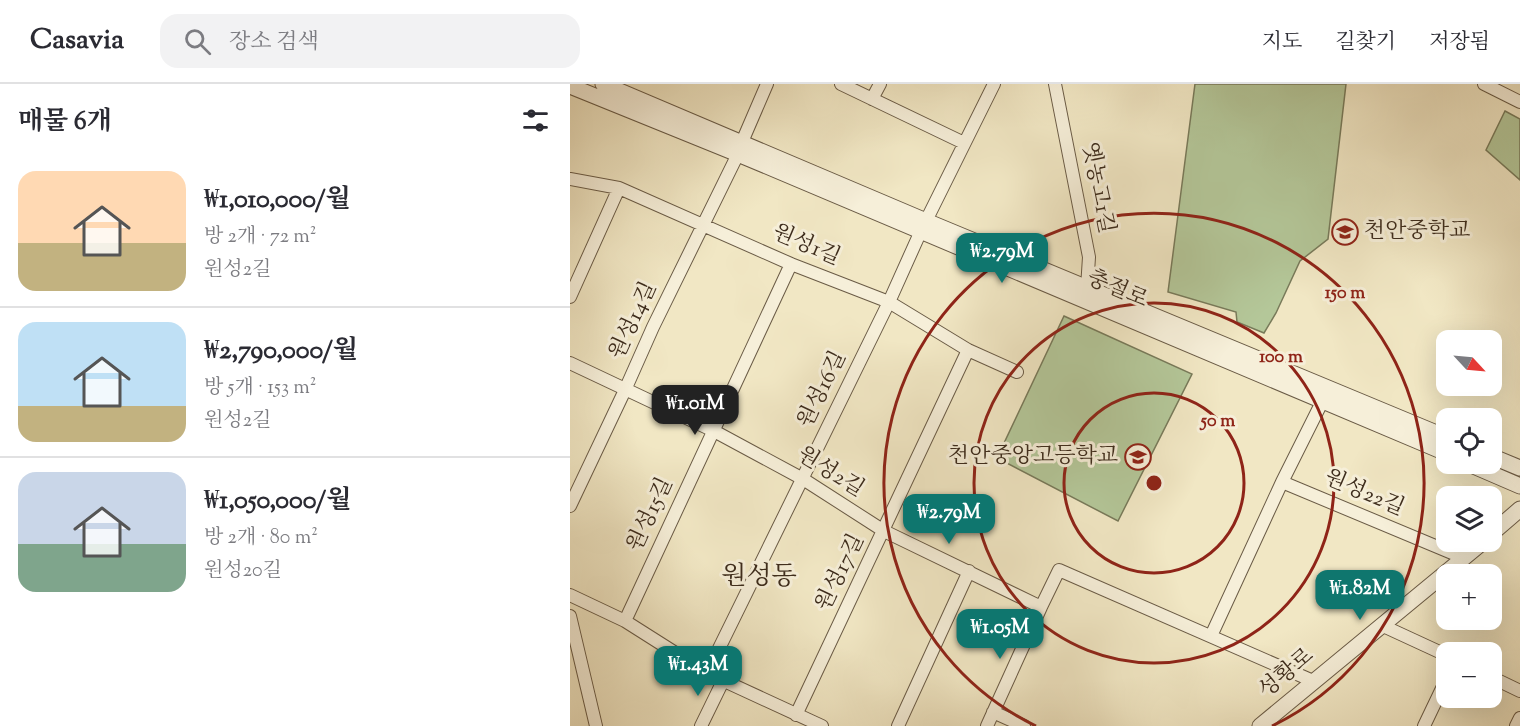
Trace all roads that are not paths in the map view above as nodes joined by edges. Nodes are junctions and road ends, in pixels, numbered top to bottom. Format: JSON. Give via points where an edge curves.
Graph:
{"nodes":[{"id":1,"x":603,"y":84,"type":"edge"},
{"id":2,"x":767,"y":84,"type":"edge"},
{"id":3,"x":841,"y":84,"type":"edge"},
{"id":4,"x":880,"y":84,"type":"edge"},
{"id":5,"x":994,"y":84,"type":"edge"},
{"id":6,"x":1054,"y":84,"type":"edge"},
{"id":7,"x":1484,"y":84,"type":"edge"},
{"id":8,"x":570,"y":86,"type":"edge"},
{"id":9,"x":872,"y":99,"type":"junction"},
{"id":10,"x":1520,"y":102,"type":"edge"},
{"id":11,"x":963,"y":143,"type":"junction"},
{"id":12,"x":740,"y":148,"type":"junction"},
{"id":13,"x":570,"y":179,"type":"edge"},
{"id":14,"x":619,"y":188,"type":"junction"},
{"id":15,"x":704,"y":225,"type":"junction"},
{"id":16,"x":923,"y":227,"type":"junction"},
{"id":17,"x":791,"y":264,"type":"junction"},
{"id":18,"x":1084,"y":294,"type":"junction"},
{"id":19,"x":570,"y":297,"type":"edge"},
{"id":20,"x":889,"y":302,"type":"junction"},
{"id":21,"x":968,"y":350,"type":"junction"},
{"id":22,"x":570,"y":363,"type":"edge"},
{"id":23,"x":1017,"y":372,"type":"dead end"},
{"id":24,"x":626,"y":390,"type":"junction"},
{"id":25,"x":1323,"y":400,"type":"junction"},
{"id":26,"x":714,"y":431,"type":"junction"},
{"id":27,"x":1436,"y":433,"type":"edge"},
{"id":28,"x":1436,"y":449,"type":"edge"},
{"id":29,"x":1502,"y":461,"type":"edge"},
{"id":30,"x":1520,"y":468,"type":"edge"},
{"id":31,"x":1492,"y":474,"type":"edge"},
{"id":32,"x":803,"y":479,"type":"junction"},
{"id":33,"x":1282,"y":482,"type":"junction"},
{"id":34,"x":1520,"y":486,"type":"edge"},
{"id":35,"x":570,"y":506,"type":"edge"},
{"id":36,"x":1520,"y":509,"type":"edge"},
{"id":37,"x":1502,"y":525,"type":"edge"},
{"id":38,"x":884,"y":531,"type":"junction"},
{"id":39,"x":1471,"y":552,"type":"edge"},
{"id":40,"x":1464,"y":558,"type":"junction"},
{"id":41,"x":969,"y":572,"type":"junction"},
{"id":42,"x":570,"y":595,"type":"edge"},
{"id":43,"x":1041,"y":607,"type":"junction"},
{"id":44,"x":570,"y":615,"type":"edge"},
{"id":45,"x":625,"y":621,"type":"junction"},
{"id":46,"x":1381,"y":625,"type":"junction"},
{"id":47,"x":1211,"y":636,"type":"junction"},
{"id":48,"x":1436,"y":650,"type":"edge"},
{"id":49,"x":707,"y":673,"type":"junction"},
{"id":50,"x":723,"y":681,"type":"junction"},
{"id":51,"x":1313,"y":681,"type":"junction"},
{"id":52,"x":1502,"y":682,"type":"edge"},
{"id":53,"x":1520,"y":691,"type":"edge"},
{"id":54,"x":1436,"y":701,"type":"edge"},
{"id":55,"x":993,"y":712,"type":"junction"},
{"id":56,"x":1520,"y":718,"type":"edge"},
{"id":57,"x":801,"y":720,"type":"edge"},
{"id":58,"x":596,"y":726,"type":"edge"},
{"id":59,"x":701,"y":726,"type":"edge"},
{"id":60,"x":822,"y":726,"type":"edge"},
{"id":61,"x":898,"y":726,"type":"edge"},
{"id":62,"x":987,"y":726,"type":"edge"},
{"id":63,"x":1024,"y":726,"type":"edge"},
{"id":64,"x":1260,"y":726,"type":"edge"},
{"id":65,"x":1424,"y":726,"type":"edge"},
{"id":66,"x":1516,"y":726,"type":"edge"}],
"edges":[{"from":1,"to":12,"type":"street","name":"충절로"},
{"from":2,"to":12,"type":"street","name":"원성14길"},
{"from":3,"to":9,"type":"street"},
{"from":4,"to":9,"type":"street"},
{"from":5,"to":11,"type":"street","name":"원성16길"},
{"from":6,"to":18,"type":"street","name":"옛농고1길","via":[[1089,257]]},
{"from":7,"to":10,"type":"street"},
{"from":8,"to":12,"type":"street","name":"충절로"},
{"from":9,"to":11,"type":"street"},
{"from":11,"to":16,"type":"street","name":"원성16길"},
{"from":12,"to":15,"type":"street","name":"원성14길"},
{"from":12,"to":16,"type":"street","name":"충절로"},
{"from":13,"to":14,"type":"street","name":"원성1길"},
{"from":14,"to":15,"type":"street","name":"원성1길"},
{"from":14,"to":19,"type":"street"},
{"from":15,"to":17,"type":"street","name":"원성1길"},
{"from":15,"to":24,"type":"street","name":"원성14길"},
{"from":16,"to":18,"type":"street","name":"충절로"},
{"from":16,"to":20,"type":"street","name":"원성16길"},
{"from":17,"to":20,"type":"street","name":"원성1길"},
{"from":17,"to":26,"type":"street","name":"원성15길"},
{"from":18,"to":25,"type":"street","name":"충절로"},
{"from":18,"to":27,"type":"street","name":"충절로"},
{"from":20,"to":21,"type":"street","name":"원성1길"},
{"from":20,"to":32,"type":"street","name":"원성16길"},
{"from":21,"to":23,"type":"street","name":"원성1길"},
{"from":21,"to":38,"type":"street","name":"원성17길"},
{"from":22,"to":24,"type":"street","name":"원성2길"},
{"from":24,"to":26,"type":"street","name":"원성2길"},
{"from":24,"to":35,"type":"street","name":"원성14길"},
{"from":25,"to":28,"type":"street","name":"충절로"},
{"from":25,"to":33,"type":"street"},
{"from":26,"to":32,"type":"street","name":"원성2길"},
{"from":26,"to":45,"type":"street","name":"원성15길"},
{"from":29,"to":30,"type":"street"},
{"from":31,"to":34,"type":"street"},
{"from":32,"to":38,"type":"street","name":"원성2길"},
{"from":32,"to":49,"type":"street","name":"원성16길"},
{"from":33,"to":40,"type":"street","name":"원성22길"},
{"from":33,"to":47,"type":"street"},
{"from":36,"to":37,"type":"street"},
{"from":38,"to":41,"type":"street","name":"원성2길"},
{"from":38,"to":57,"type":"street","name":"원성17길"},
{"from":39,"to":40,"type":"street","name":"성황로"},
{"from":40,"to":46,"type":"street","name":"성황로"},
{"from":41,"to":43,"type":"street","name":"원성2길"},
{"from":41,"to":61,"type":"street"},
{"from":42,"to":45,"type":"street"},
{"from":43,"to":47,"type":"street","via":[[1059,570]]},
{"from":43,"to":55,"type":"street"},
{"from":44,"to":58,"type":"street"},
{"from":45,"to":49,"type":"street"},
{"from":46,"to":48,"type":"street"},
{"from":46,"to":51,"type":"street","name":"성황로"},
{"from":47,"to":51,"type":"street"},
{"from":49,"to":50,"type":"street"},
{"from":50,"to":57,"type":"street"},
{"from":50,"to":59,"type":"street"},
{"from":51,"to":64,"type":"street","name":"성황로"},
{"from":52,"to":53,"type":"street"},
{"from":54,"to":65,"type":"street"},
{"from":55,"to":62,"type":"street"},
{"from":55,"to":63,"type":"street"},
{"from":56,"to":66,"type":"street"},
{"from":57,"to":60,"type":"street"}]}
